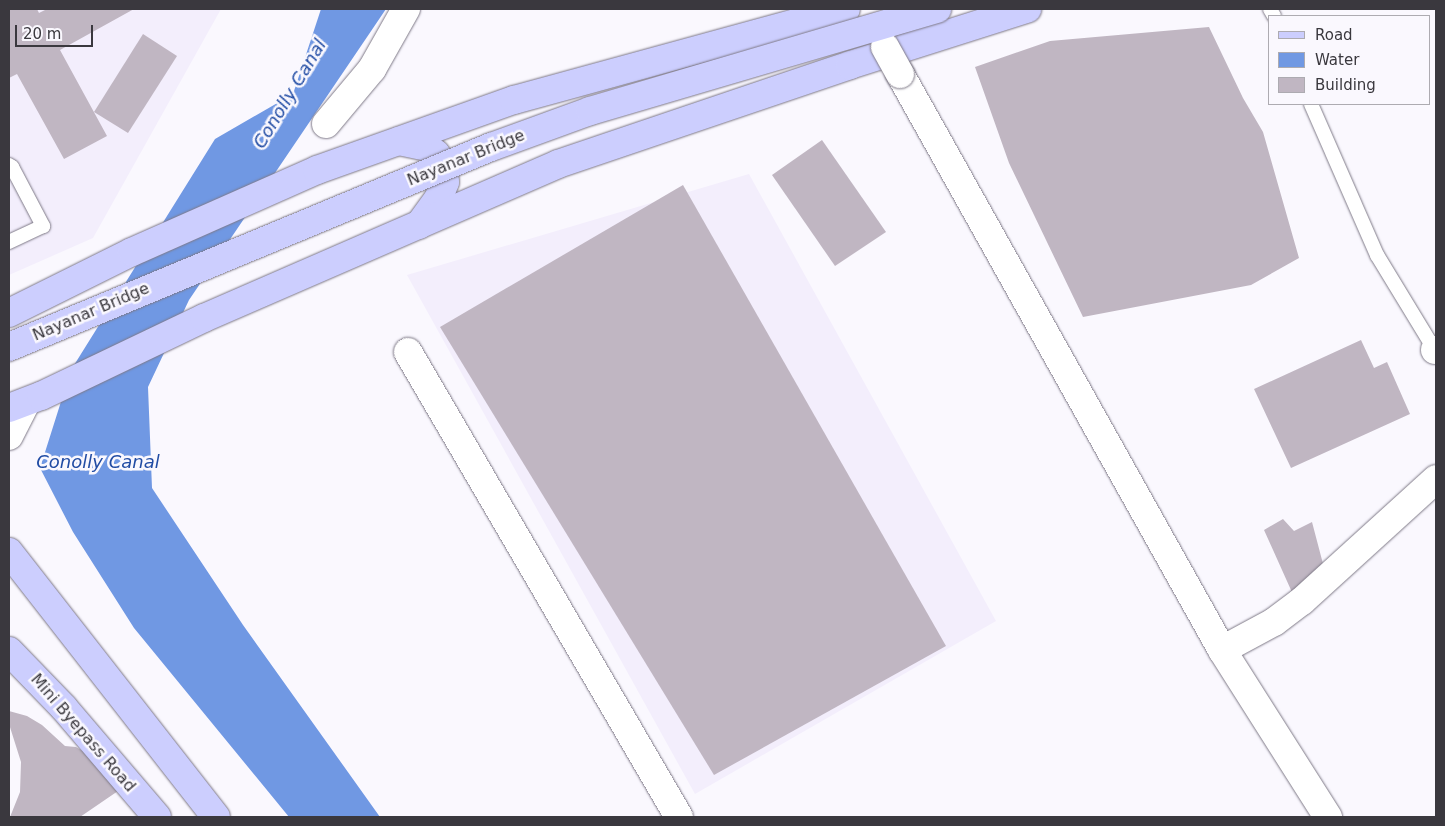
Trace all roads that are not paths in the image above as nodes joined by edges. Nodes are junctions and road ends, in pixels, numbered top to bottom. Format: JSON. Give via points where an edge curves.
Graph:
{"nodes":[{"id":1,"x":406,"y":9,"type":"edge"},
{"id":2,"x":846,"y":9,"type":"edge"},
{"id":3,"x":936,"y":9,"type":"edge"},
{"id":4,"x":1027,"y":9,"type":"edge"},
{"id":5,"x":882,"y":43,"type":"dead end"},
{"id":6,"x":1311,"y":105,"type":"edge"},
{"id":7,"x":326,"y":124,"type":"dead end"},
{"id":8,"x":399,"y":141,"type":"junction"},
{"id":9,"x":9,"y":165,"type":"edge"},
{"id":10,"x":419,"y":225,"type":"junction"},
{"id":11,"x":9,"y":242,"type":"edge"},
{"id":12,"x":9,"y":313,"type":"edge"},
{"id":13,"x":9,"y":347,"type":"edge"},
{"id":14,"x":1436,"y":351,"type":"edge"},
{"id":15,"x":408,"y":352,"type":"dead end"},
{"id":16,"x":25,"y":402,"type":"edge"},
{"id":17,"x":9,"y":436,"type":"edge"},
{"id":18,"x":1436,"y":479,"type":"edge"},
{"id":19,"x":9,"y":552,"type":"edge"},
{"id":20,"x":1222,"y":650,"type":"junction"},
{"id":21,"x":9,"y":651,"type":"edge"},
{"id":22,"x":157,"y":817,"type":"edge"},
{"id":23,"x":216,"y":817,"type":"edge"},
{"id":24,"x":679,"y":817,"type":"edge"},
{"id":25,"x":1328,"y":817,"type":"edge"}],
"edges":[{"from":1,"to":7,"type":"street","via":[[372,69]]},
{"from":2,"to":8,"type":"main road","via":[[514,100]]},
{"from":3,"to":13,"type":"main road","name":"Nayanar Bridge","bridge":true,"via":[[590,111],[491,147]]},
{"from":4,"to":10,"type":"main road","via":[[840,68],[558,164]]},
{"from":5,"to":20,"type":"street","bridge":true},
{"from":6,"to":14,"type":"lane","via":[[1377,255]]},
{"from":8,"to":10,"type":"main road","via":[[427,147],[443,164],[445,182],[438,199]]},
{"from":8,"to":12,"type":"main road","via":[[317,170],[132,252]]},
{"from":9,"to":11,"type":"lane","via":[[42,226]]},
{"from":10,"to":16,"type":"main road","via":[[204,318]]},
{"from":15,"to":24,"type":"street"},
{"from":16,"to":17,"type":"street"},
{"from":18,"to":20,"type":"street","via":[[1302,602],[1274,622]]},
{"from":19,"to":23,"type":"main road"},
{"from":20,"to":25,"type":"street"},
{"from":21,"to":22,"type":"main road","name":"Mini Byepass Road","via":[[64,708]]}]}
